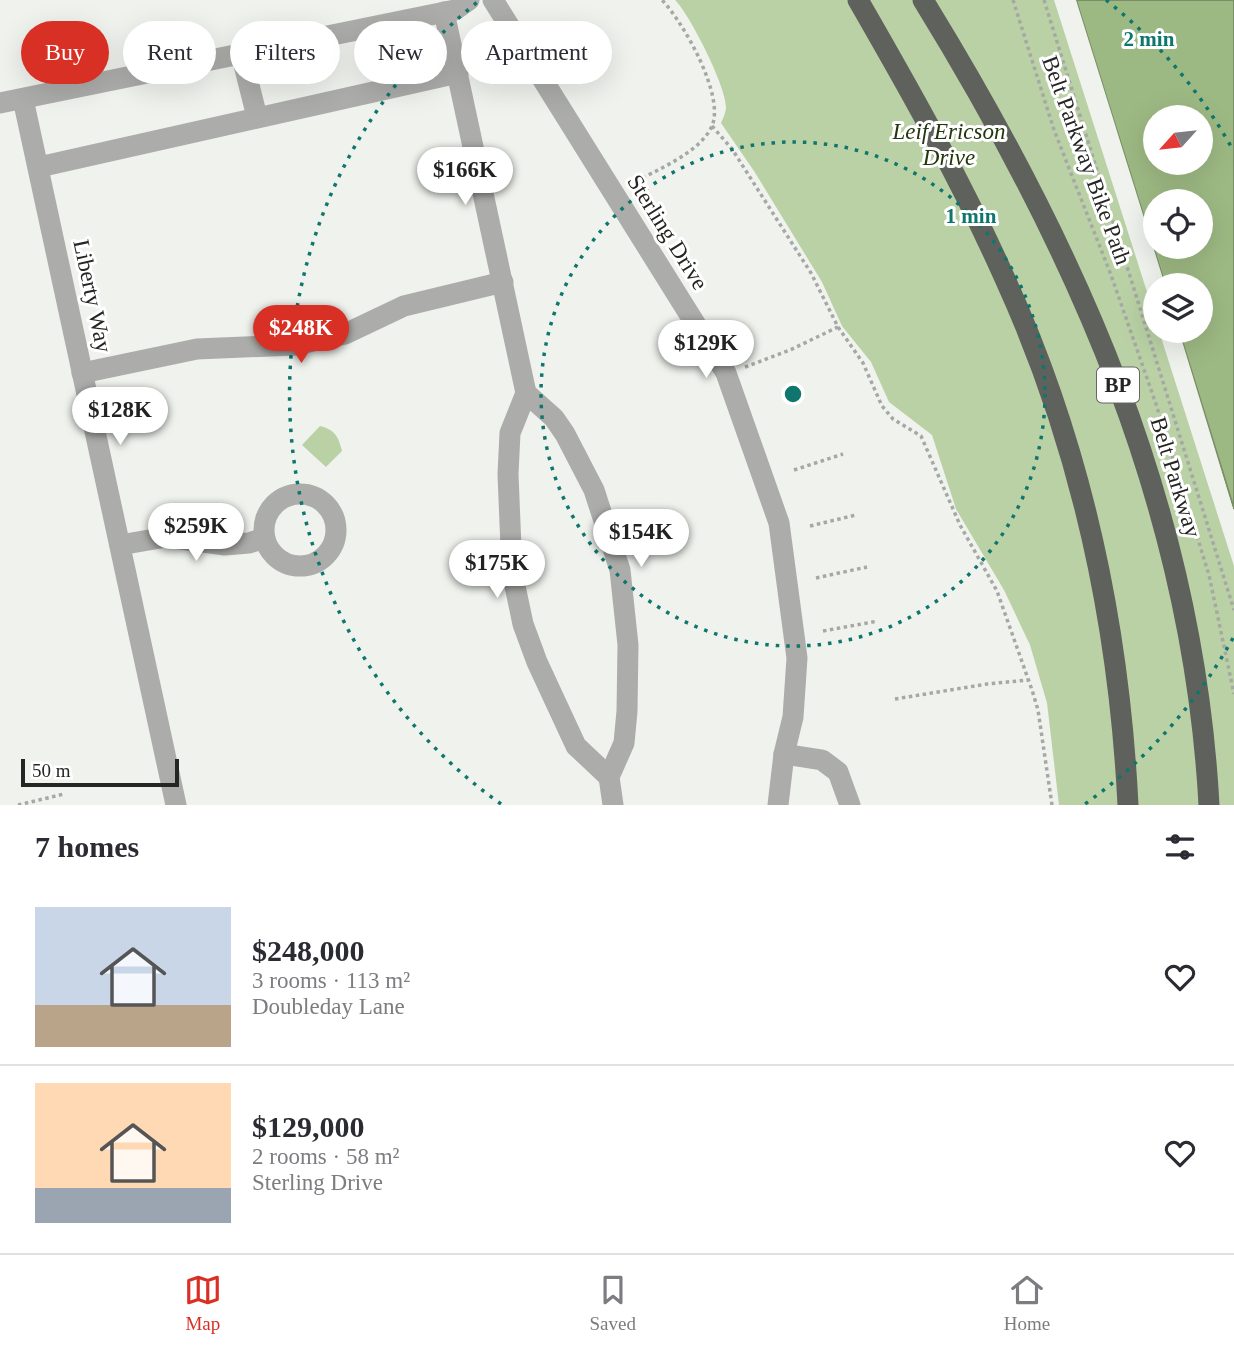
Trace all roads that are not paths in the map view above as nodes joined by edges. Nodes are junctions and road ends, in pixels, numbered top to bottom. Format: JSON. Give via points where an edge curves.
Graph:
{"nodes":[{"id":1,"x":469,"y":0,"type":"edge"},
{"id":2,"x":493,"y":0,"type":"edge"},
{"id":3,"x":858,"y":0,"type":"edge"},
{"id":4,"x":923,"y":0,"type":"edge"},
{"id":5,"x":444,"y":12,"type":"junction"},
{"id":6,"x":340,"y":34,"type":"edge"},
{"id":7,"x":230,"y":56,"type":"edge"},
{"id":8,"x":458,"y":73,"type":"junction"},
{"id":9,"x":249,"y":84,"type":"edge"},
{"id":10,"x":23,"y":99,"type":"junction"},
{"id":11,"x":0,"y":103,"type":"edge"},
{"id":12,"x":257,"y":117,"type":"junction"},
{"id":13,"x":39,"y":167,"type":"junction"},
{"id":14,"x":503,"y":282,"type":"junction"},
{"id":15,"x":82,"y":373,"type":"junction"},
{"id":16,"x":526,"y":393,"type":"junction"},
{"id":17,"x":264,"y":538,"type":"dead end"},
{"id":18,"x":120,"y":545,"type":"junction"},
{"id":19,"x":784,"y":754,"type":"junction"},
{"id":20,"x":609,"y":777,"type":"junction"},
{"id":21,"x":176,"y":805,"type":"edge"},
{"id":22,"x":613,"y":805,"type":"edge"},
{"id":23,"x":778,"y":805,"type":"edge"},
{"id":24,"x":850,"y":805,"type":"edge"},
{"id":25,"x":1128,"y":805,"type":"edge"},
{"id":26,"x":1209,"y":805,"type":"edge"}],
"edges":[{"from":1,"to":5,"type":"street"},
{"from":2,"to":19,"type":"street","name":"Sterling Drive","via":[[726,373],[779,523],[797,658],[793,717]]},
{"from":3,"to":25,"type":"highway","via":[[951,164],[1007,283],[1046,382],[1103,588],[1120,691]]},
{"from":4,"to":26,"type":"highway","name":"Belt Parkway","number":"BP","via":[[1038,203],[1127,405],[1174,559],[1205,734]]},
{"from":5,"to":6,"type":"street"},
{"from":5,"to":8,"type":"street"},
{"from":7,"to":10,"type":"street"},
{"from":8,"to":12,"type":"street"},
{"from":8,"to":14,"type":"street"},
{"from":9,"to":12,"type":"street"},
{"from":10,"to":11,"type":"street"},
{"from":10,"to":13,"type":"street","name":"Liberty Way"},
{"from":12,"to":13,"type":"street"},
{"from":13,"to":15,"type":"street","name":"Liberty Way"},
{"from":14,"to":15,"type":"street","via":[[404,306],[345,334],[295,345],[197,349]]},
{"from":14,"to":16,"type":"street"},
{"from":15,"to":18,"type":"street","name":"Liberty Way"},
{"from":16,"to":20,"type":"street","via":[[510,433],[510,524],[523,624],[576,746]]},
{"from":16,"to":20,"type":"street","via":[[565,434],[594,490],[620,570],[628,645],[627,711],[624,743]]},
{"from":17,"to":18,"type":"street","via":[[225,544],[166,537]]},
{"from":18,"to":21,"type":"street","name":"Liberty Way"},
{"from":19,"to":23,"type":"street","name":"Sterling Drive"},
{"from":19,"to":24,"type":"street","via":[[822,760],[838,772]]},
{"from":20,"to":22,"type":"street"}]}
